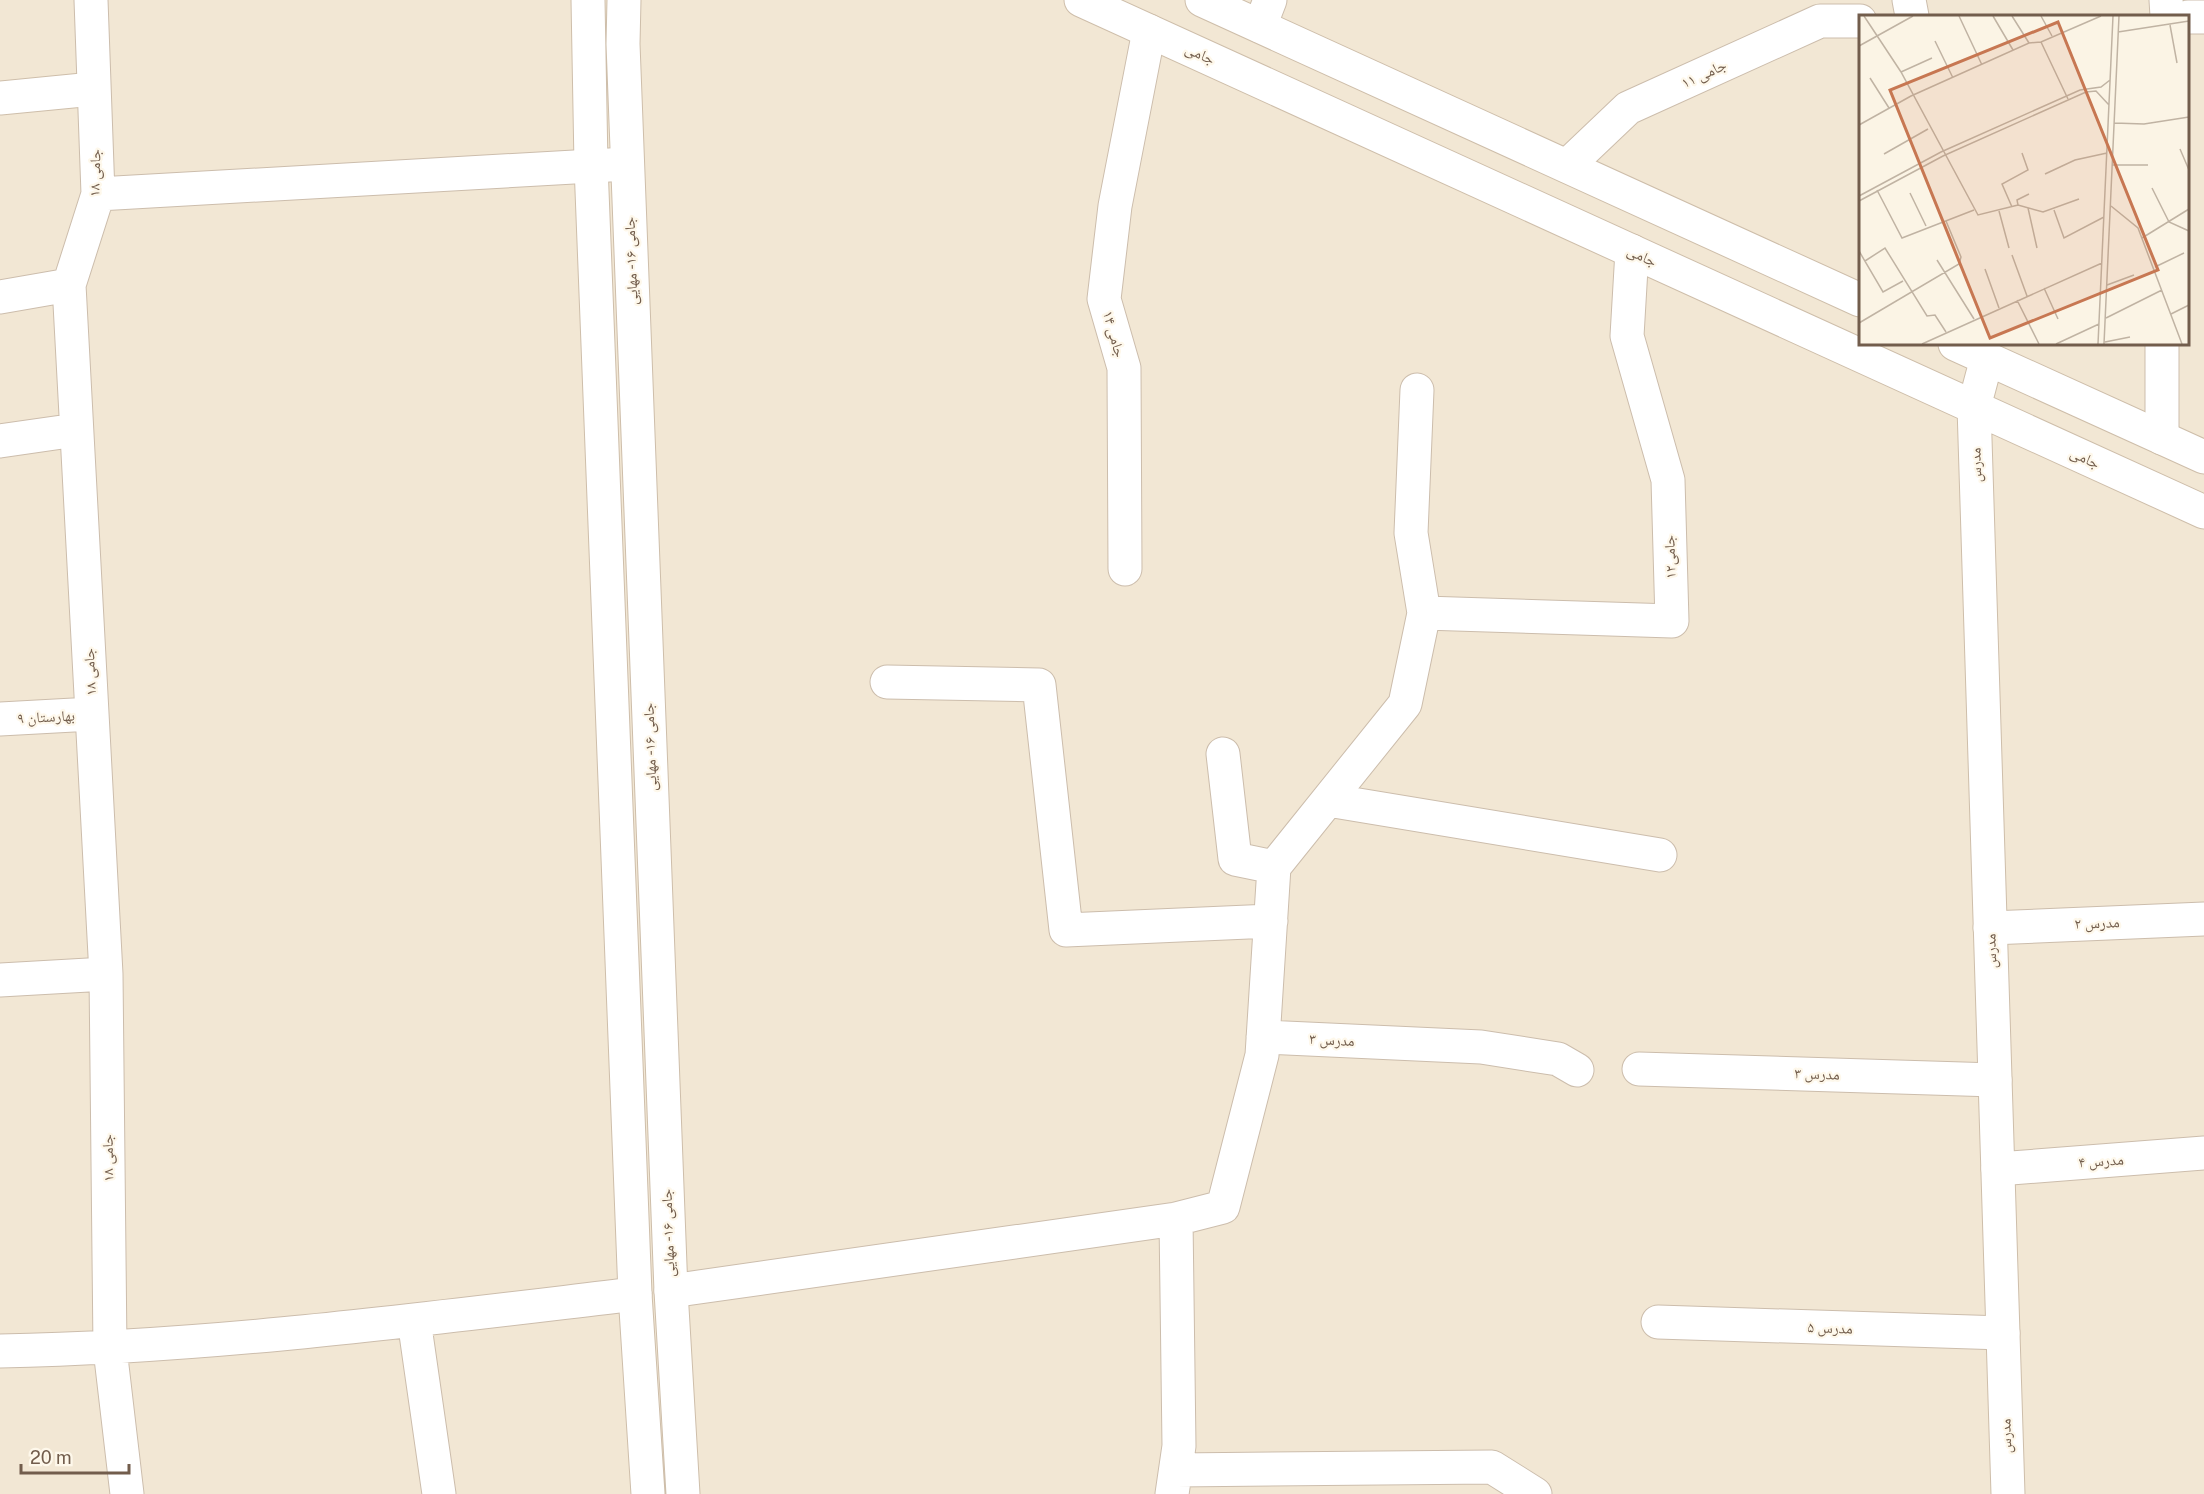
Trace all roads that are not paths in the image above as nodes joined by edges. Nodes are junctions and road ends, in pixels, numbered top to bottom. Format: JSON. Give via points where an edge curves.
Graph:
{"nodes":[{"id":1,"x":91,"y":0,"type":"edge"},
{"id":2,"x":588,"y":0,"type":"edge"},
{"id":3,"x":624,"y":0,"type":"edge"},
{"id":4,"x":1081,"y":0,"type":"edge"},
{"id":5,"x":1202,"y":0,"type":"edge"},
{"id":6,"x":1909,"y":0,"type":"edge"},
{"id":7,"x":2166,"y":0,"type":"edge"},
{"id":8,"x":1265,"y":13,"type":"edge"},
{"id":9,"x":1912,"y":15,"type":"edge"},
{"id":10,"x":2167,"y":15,"type":"edge"},
{"id":11,"x":2204,"y":16,"type":"edge"},
{"id":12,"x":2189,"y":17,"type":"edge"},
{"id":13,"x":1859,"y":21,"type":"edge"},
{"id":14,"x":1149,"y":31,"type":"junction"},
{"id":15,"x":1347,"y":66,"type":"junction"},
{"id":16,"x":93,"y":89,"type":"junction"},
{"id":17,"x":0,"y":98,"type":"edge"},
{"id":18,"x":1435,"y":106,"type":"junction"},
{"id":19,"x":1320,"y":108,"type":"junction"},
{"id":20,"x":1411,"y":150,"type":"junction"},
{"id":21,"x":627,"y":164,"type":"junction"},
{"id":22,"x":591,"y":165,"type":"junction"},
{"id":23,"x":1567,"y":166,"type":"junction"},
{"id":24,"x":98,"y":194,"type":"junction"},
{"id":25,"x":1632,"y":251,"type":"junction"},
{"id":26,"x":69,"y":285,"type":"junction"},
{"id":27,"x":0,"y":297,"type":"edge"},
{"id":28,"x":1859,"y":300,"type":"edge"},
{"id":29,"x":1957,"y":345,"type":"edge"},
{"id":30,"x":2162,"y":345,"type":"edge"},
{"id":31,"x":1987,"y":358,"type":"junction"},
{"id":32,"x":1417,"y":390,"type":"dead end"},
{"id":33,"x":1974,"y":407,"type":"junction"},
{"id":34,"x":76,"y":430,"type":"junction"},
{"id":35,"x":2162,"y":438,"type":"junction"},
{"id":36,"x":0,"y":441,"type":"edge"},
{"id":37,"x":2204,"y":457,"type":"edge"},
{"id":38,"x":2204,"y":512,"type":"edge"},
{"id":39,"x":1125,"y":569,"type":"dead end"},
{"id":40,"x":1424,"y":613,"type":"junction"},
{"id":41,"x":887,"y":682,"type":"dead end"},
{"id":42,"x":92,"y":714,"type":"junction"},
{"id":43,"x":0,"y":719,"type":"edge"},
{"id":44,"x":1223,"y":754,"type":"dead end"},
{"id":45,"x":1328,"y":800,"type":"junction"},
{"id":46,"x":1660,"y":855,"type":"dead end"},
{"id":47,"x":1274,"y":867,"type":"junction"},
{"id":48,"x":2204,"y":919,"type":"edge"},
{"id":49,"x":1271,"y":921,"type":"junction"},
{"id":50,"x":1990,"y":928,"type":"junction"},
{"id":51,"x":106,"y":974,"type":"junction"},
{"id":52,"x":0,"y":980,"type":"edge"},
{"id":53,"x":1263,"y":1037,"type":"junction"},
{"id":54,"x":1639,"y":1069,"type":"dead end"},
{"id":55,"x":1577,"y":1070,"type":"dead end"},
{"id":56,"x":1995,"y":1080,"type":"junction"},
{"id":57,"x":2204,"y":1153,"type":"edge"},
{"id":58,"x":1998,"y":1169,"type":"junction"},
{"id":59,"x":1176,"y":1219,"type":"junction"},
{"id":60,"x":671,"y":1291,"type":"junction"},
{"id":61,"x":635,"y":1294,"type":"junction"},
{"id":62,"x":414,"y":1320,"type":"junction"},
{"id":63,"x":1658,"y":1322,"type":"dead end"},
{"id":64,"x":2003,"y":1333,"type":"junction"},
{"id":65,"x":110,"y":1349,"type":"junction"},
{"id":66,"x":0,"y":1351,"type":"edge"},
{"id":67,"x":1174,"y":1482,"type":"edge"},
{"id":68,"x":127,"y":1494,"type":"edge"},
{"id":69,"x":439,"y":1494,"type":"edge"},
{"id":70,"x":648,"y":1494,"type":"edge"},
{"id":71,"x":683,"y":1494,"type":"edge"},
{"id":72,"x":1535,"y":1494,"type":"edge"},
{"id":73,"x":2008,"y":1494,"type":"edge"}],
"edges":[{"from":1,"to":16,"type":"street","name":"جامی ۱۸"},
{"from":2,"to":22,"type":"street"},
{"from":3,"to":21,"type":"street","name":"جامی ۱۶ - مهایی"},
{"from":4,"to":14,"type":"street","name":"جامی"},
{"from":5,"to":8,"type":"street"},
{"from":6,"to":9,"type":"street"},
{"from":7,"to":10,"type":"street"},
{"from":8,"to":15,"type":"street"},
{"from":11,"to":12,"type":"street"},
{"from":13,"to":23,"type":"street","name":"جامی ۱۱","via":[[1820,21],[1628,108]]},
{"from":14,"to":19,"type":"street","name":"جامی"},
{"from":14,"to":39,"type":"street","name":"جامی ۱۴","via":[[1115,206],[1104,299],[1124,368]]},
{"from":15,"to":18,"type":"street"},
{"from":15,"to":19,"type":"street","via":[[1349,86],[1338,102]]},
{"from":16,"to":17,"type":"street"},
{"from":16,"to":24,"type":"street","name":"جامی ۱۸"},
{"from":18,"to":20,"type":"street","via":[[1417,114],[1408,131]]},
{"from":18,"to":23,"type":"street"},
{"from":19,"to":20,"type":"street","name":"جامی"},
{"from":20,"to":25,"type":"street","name":"جامی"},
{"from":21,"to":22,"type":"street"},
{"from":21,"to":60,"type":"street","name":"جامی ۱۶ - مهایی"},
{"from":22,"to":24,"type":"street"},
{"from":22,"to":61,"type":"street"},
{"from":23,"to":28,"type":"street"},
{"from":24,"to":26,"type":"street","name":"جامی ۱۸"},
{"from":25,"to":33,"type":"street","name":"جامی"},
{"from":25,"to":40,"type":"street","name":"جامی۱۲","via":[[1628,336],[1668,480],[1672,621]]},
{"from":26,"to":27,"type":"street"},
{"from":26,"to":34,"type":"street","name":"جامی ۱۸"},
{"from":29,"to":31,"type":"street"},
{"from":30,"to":35,"type":"street"},
{"from":31,"to":33,"type":"street","name":"مدرس"},
{"from":31,"to":35,"type":"street"},
{"from":32,"to":40,"type":"street","via":[[1411,533]]},
{"from":33,"to":38,"type":"street","name":"جامی"},
{"from":33,"to":50,"type":"street","name":"مدرس"},
{"from":34,"to":36,"type":"street"},
{"from":34,"to":42,"type":"street","name":"جامی ۱۸"},
{"from":35,"to":37,"type":"street"},
{"from":40,"to":45,"type":"street","via":[[1405,704]]},
{"from":41,"to":49,"type":"street","via":[[1039,685],[1066,930]]},
{"from":42,"to":43,"type":"street","name":"بهارستان ۹"},
{"from":42,"to":51,"type":"street","name":"جامی ۱۸"},
{"from":44,"to":47,"type":"street","via":[[1235,859]]},
{"from":45,"to":46,"type":"street"},
{"from":45,"to":47,"type":"street"},
{"from":47,"to":49,"type":"street"},
{"from":48,"to":50,"type":"street","name":"مدرس ۲"},
{"from":49,"to":53,"type":"street"},
{"from":50,"to":56,"type":"street","name":"مدرس"},
{"from":51,"to":52,"type":"street"},
{"from":51,"to":65,"type":"street","name":"جامی ۱۸"},
{"from":53,"to":55,"type":"street","name":"مدرس ۳","via":[[1480,1047],[1558,1059]]},
{"from":53,"to":59,"type":"street","via":[[1262,1055],[1223,1207]]},
{"from":54,"to":56,"type":"street","name":"مدرس ۳"},
{"from":56,"to":58,"type":"street","name":"مدرس"},
{"from":57,"to":58,"type":"street","name":"مدرس ۴"},
{"from":58,"to":64,"type":"street","name":"مدرس"},
{"from":59,"to":60,"type":"street"},
{"from":59,"to":67,"type":"street","via":[[1179,1446]]},
{"from":60,"to":61,"type":"street"},
{"from":60,"to":71,"type":"street","name":"جامی ۱۶ - مهایی"},
{"from":61,"to":62,"type":"street"},
{"from":61,"to":70,"type":"street"},
{"from":62,"to":65,"type":"street"},
{"from":62,"to":69,"type":"street"},
{"from":63,"to":64,"type":"street","name":"مدرس ۵"},
{"from":64,"to":73,"type":"street","name":"مدرس"},
{"from":65,"to":66,"type":"street"},
{"from":65,"to":68,"type":"street","name":"جامی ۱۸"},
{"from":67,"to":72,"type":"street","via":[[1492,1467]]}]}
